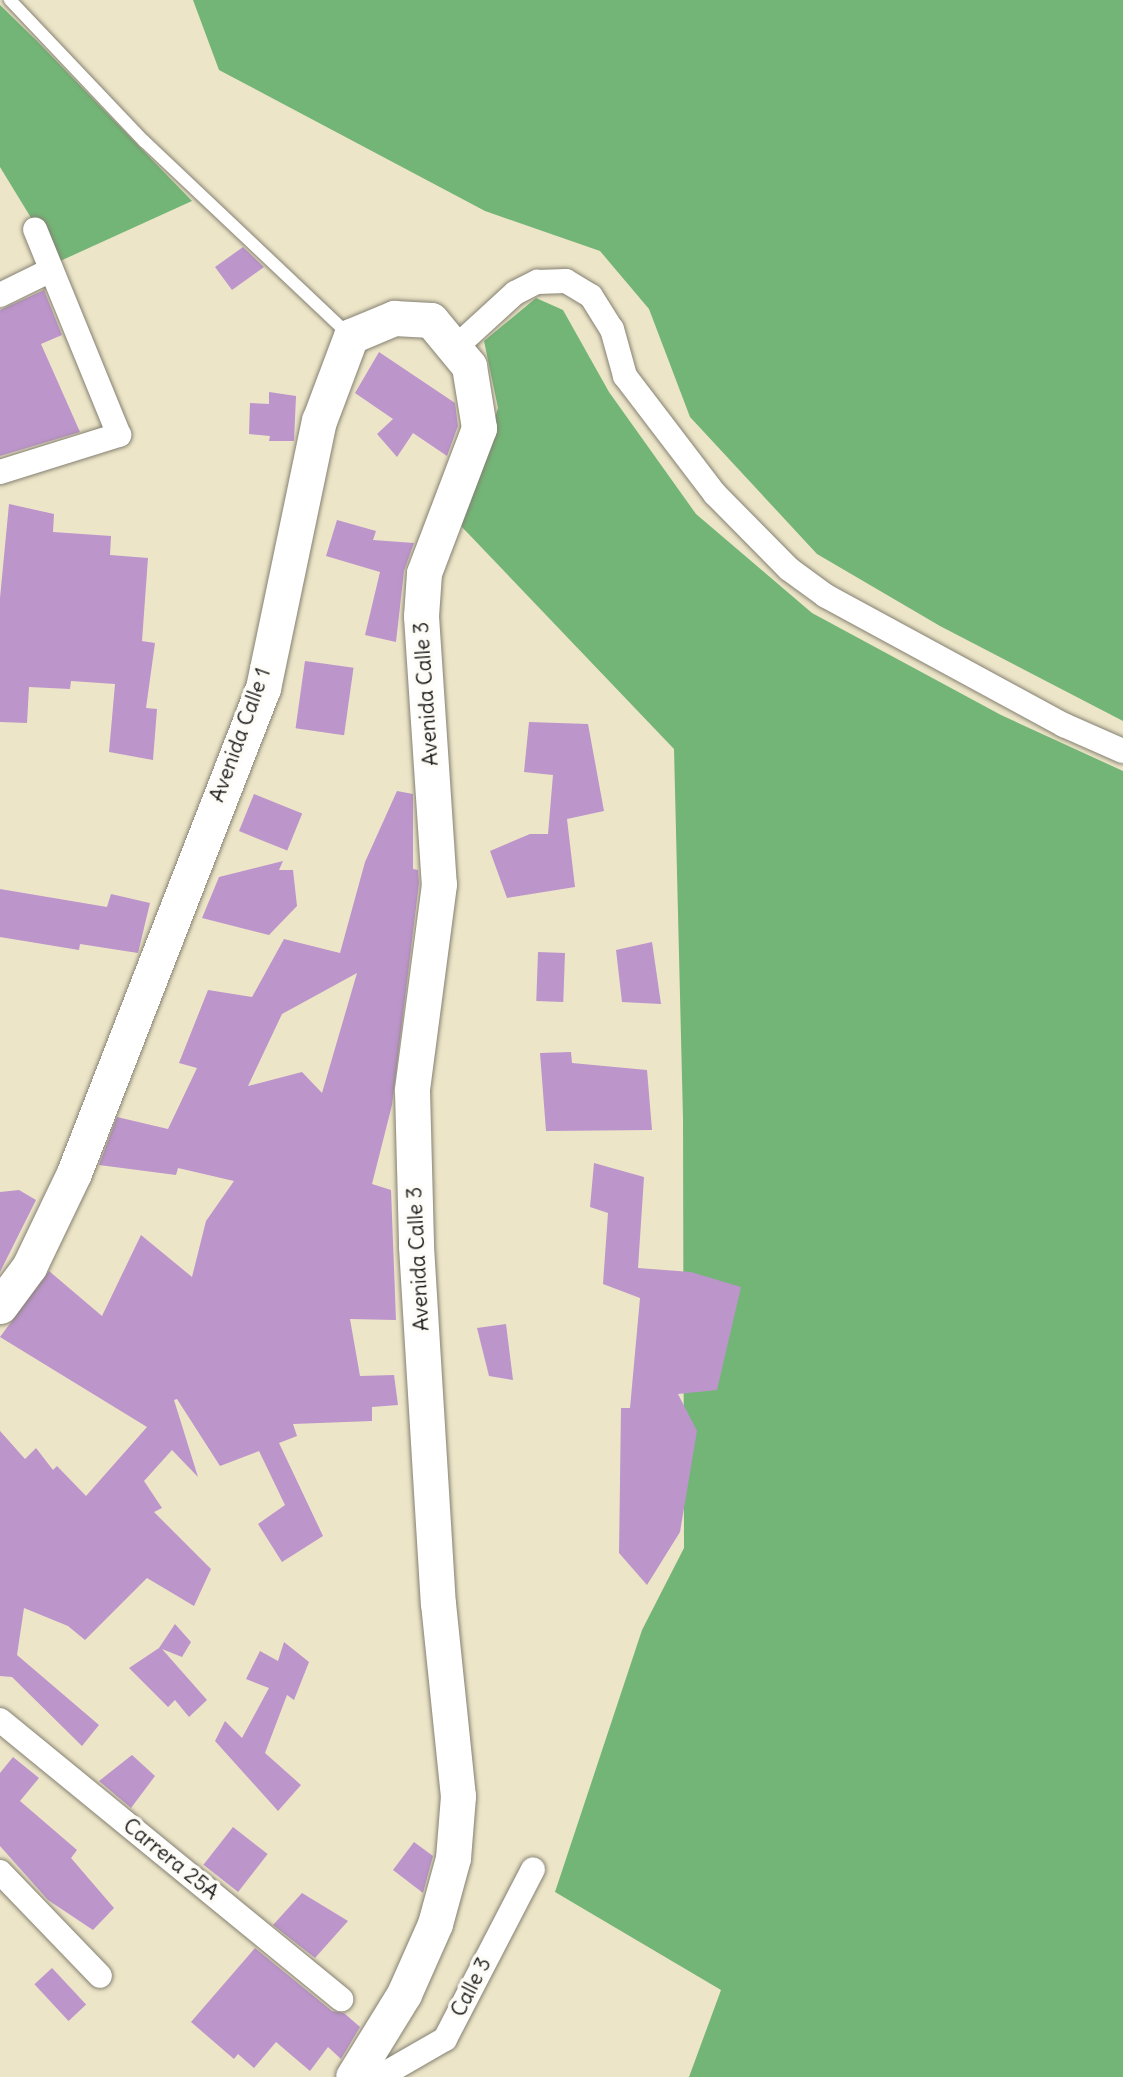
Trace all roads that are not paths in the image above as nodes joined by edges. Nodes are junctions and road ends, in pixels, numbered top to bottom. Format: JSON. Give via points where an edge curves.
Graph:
{"nodes":[{"id":1,"x":9,"y":0,"type":"edge"},
{"id":2,"x":35,"y":229,"type":"dead end"},
{"id":3,"x":51,"y":270,"type":"junction"},
{"id":4,"x":0,"y":295,"type":"edge"},
{"id":5,"x":351,"y":336,"type":"junction"},
{"id":6,"x":457,"y":346,"type":"junction"},
{"id":7,"x":0,"y":472,"type":"edge"},
{"id":8,"x":1123,"y":751,"type":"edge"},
{"id":9,"x":0,"y":1306,"type":"edge"},
{"id":10,"x":0,"y":1720,"type":"edge"},
{"id":11,"x":533,"y":1869,"type":"dead end"},
{"id":12,"x":0,"y":1872,"type":"edge"},
{"id":13,"x":100,"y":1976,"type":"dead end"},
{"id":14,"x":341,"y":1999,"type":"dead end"},
{"id":15,"x":353,"y":2077,"type":"edge"},
{"id":16,"x":379,"y":2077,"type":"edge"}],
"edges":[{"from":1,"to":5,"type":"lane","via":[[145,141]]},
{"from":2,"to":3,"type":"street"},
{"from":3,"to":4,"type":"street"},
{"from":3,"to":7,"type":"street","via":[[119,435]]},
{"from":5,"to":6,"type":"street","via":[[394,318],[431,320]]},
{"from":5,"to":9,"type":"street","name":"Avenida Calle 1","via":[[319,421],[262,688],[74,1173],[43,1244]]},
{"from":6,"to":8,"type":"street","via":[[515,293],[537,282],[566,281],[575,286],[591,296],[612,329],[625,376],[664,429],[715,494],[789,569],[826,596],[1064,725]]},
{"from":6,"to":15,"type":"street","name":"Avenida Calle 3","via":[[469,366],[479,428],[424,573],[421,617],[439,884],[412,1090],[418,1273],[438,1603],[456,1762],[456,1834],[448,1885],[435,1924],[404,1994]]},
{"from":10,"to":14,"type":"street","name":"Carrera 25A"},
{"from":11,"to":16,"type":"street","name":"Calle 3","via":[[444,2039]]},
{"from":12,"to":13,"type":"street"}]}
